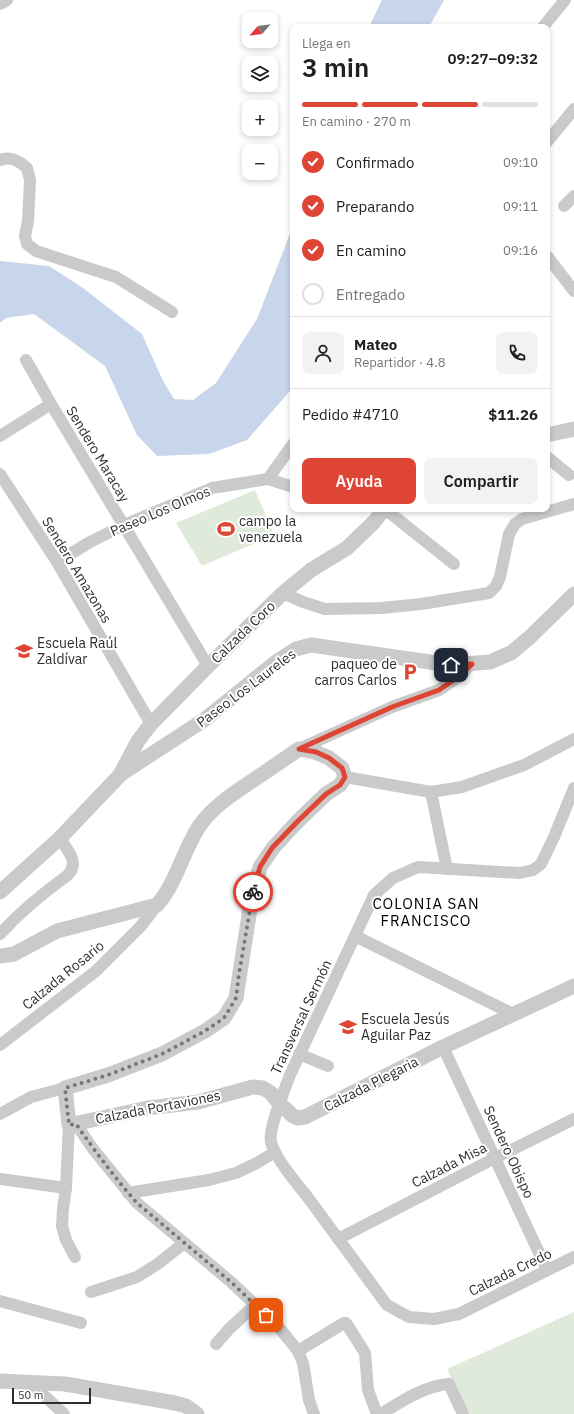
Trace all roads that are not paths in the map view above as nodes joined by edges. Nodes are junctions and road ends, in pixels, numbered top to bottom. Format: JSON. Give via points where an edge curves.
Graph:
{"nodes":[{"id":1,"x":7,"y":0,"type":"edge"},
{"id":2,"x":565,"y":0,"type":"edge"},
{"id":3,"x":0,"y":4,"type":"edge"},
{"id":4,"x":545,"y":24,"type":"edge"},
{"id":5,"x":574,"y":109,"type":"edge"},
{"id":6,"x":550,"y":138,"type":"edge"},
{"id":7,"x":0,"y":160,"type":"edge"},
{"id":8,"x":574,"y":196,"type":"edge"},
{"id":9,"x":564,"y":206,"type":"dead end"},
{"id":10,"x":550,"y":260,"type":"edge"},
{"id":11,"x":574,"y":291,"type":"edge"},
{"id":12,"x":172,"y":312,"type":"dead end"},
{"id":13,"x":26,"y":360,"type":"dead end"},
{"id":14,"x":51,"y":404,"type":"junction"},
{"id":15,"x":574,"y":429,"type":"edge"},
{"id":16,"x":550,"y":434,"type":"edge"},
{"id":17,"x":0,"y":436,"type":"edge"},
{"id":18,"x":290,"y":448,"type":"edge"},
{"id":19,"x":550,"y":459,"type":"edge"},
{"id":20,"x":0,"y":474,"type":"edge"},
{"id":21,"x":569,"y":475,"type":"dead end"},
{"id":22,"x":268,"y":479,"type":"junction"},
{"id":23,"x":290,"y":486,"type":"edge"},
{"id":24,"x":574,"y":504,"type":"edge"},
{"id":25,"x":550,"y":511,"type":"edge"},
{"id":26,"x":382,"y":512,"type":"edge"},
{"id":27,"x":389,"y":512,"type":"edge"},
{"id":28,"x":546,"y":512,"type":"edge"},
{"id":29,"x":124,"y":525,"type":"junction"},
{"id":30,"x":57,"y":562,"type":"junction"},
{"id":31,"x":454,"y":564,"type":"dead end"},
{"id":32,"x":283,"y":593,"type":"junction"},
{"id":33,"x":574,"y":594,"type":"edge"},
{"id":34,"x":472,"y":664,"type":"junction"},
{"id":35,"x":208,"y":666,"type":"junction"},
{"id":36,"x":151,"y":724,"type":"junction"},
{"id":37,"x":574,"y":739,"type":"edge"},
{"id":38,"x":299,"y":749,"type":"junction"},
{"id":39,"x":121,"y":774,"type":"junction"},
{"id":40,"x":345,"y":777,"type":"junction"},
{"id":41,"x":574,"y":788,"type":"edge"},
{"id":42,"x":431,"y":792,"type":"junction"},
{"id":43,"x":60,"y":838,"type":"junction"},
{"id":44,"x":447,"y":869,"type":"junction"},
{"id":45,"x":0,"y":892,"type":"edge"},
{"id":46,"x":157,"y":905,"type":"junction"},
{"id":47,"x":0,"y":934,"type":"edge"},
{"id":48,"x":355,"y":936,"type":"junction"},
{"id":49,"x":0,"y":956,"type":"edge"},
{"id":50,"x":574,"y":986,"type":"edge"},
{"id":51,"x":512,"y":1014,"type":"junction"},
{"id":52,"x":0,"y":1045,"type":"edge"},
{"id":53,"x":443,"y":1047,"type":"junction"},
{"id":54,"x":299,"y":1054,"type":"junction"},
{"id":55,"x":328,"y":1066,"type":"dead end"},
{"id":56,"x":65,"y":1088,"type":"junction"},
{"id":57,"x":279,"y":1103,"type":"junction"},
{"id":58,"x":0,"y":1114,"type":"edge"},
{"id":59,"x":574,"y":1119,"type":"edge"},
{"id":60,"x":73,"y":1124,"type":"junction"},
{"id":61,"x":275,"y":1152,"type":"junction"},
{"id":62,"x":495,"y":1158,"type":"junction"},
{"id":63,"x":0,"y":1179,"type":"edge"},
{"id":64,"x":66,"y":1188,"type":"junction"},
{"id":65,"x":128,"y":1193,"type":"junction"},
{"id":66,"x":338,"y":1239,"type":"junction"},
{"id":67,"x":184,"y":1243,"type":"junction"},
{"id":68,"x":75,"y":1257,"type":"dead end"},
{"id":69,"x":574,"y":1257,"type":"edge"},
{"id":70,"x":547,"y":1270,"type":"junction"},
{"id":71,"x":91,"y":1292,"type":"dead end"},
{"id":72,"x":0,"y":1301,"type":"edge"},
{"id":73,"x":255,"y":1305,"type":"junction"},
{"id":74,"x":459,"y":1314,"type":"joint"},
{"id":75,"x":81,"y":1323,"type":"dead end"},
{"id":76,"x":216,"y":1344,"type":"dead end"},
{"id":77,"x":298,"y":1351,"type":"junction"},
{"id":78,"x":0,"y":1381,"type":"edge"},
{"id":79,"x":30,"y":1382,"type":"junction"},
{"id":80,"x":64,"y":1414,"type":"edge"},
{"id":81,"x":197,"y":1414,"type":"edge"},
{"id":82,"x":314,"y":1414,"type":"edge"},
{"id":83,"x":377,"y":1414,"type":"edge"},
{"id":84,"x":381,"y":1414,"type":"edge"},
{"id":85,"x":463,"y":1414,"type":"edge"}],
"edges":[{"from":1,"to":3,"type":"street"},
{"from":2,"to":4,"type":"street"},
{"from":5,"to":6,"type":"street"},
{"from":7,"to":12,"type":"street","via":[[11,158],[27,168],[30,180],[25,236],[27,244],[36,251],[116,277]]},
{"from":8,"to":9,"type":"street"},
{"from":10,"to":11,"type":"street"},
{"from":13,"to":14,"type":"street","name":"Sendero Maracay"},
{"from":14,"to":17,"type":"street"},
{"from":14,"to":29,"type":"street","name":"Sendero Maracay"},
{"from":15,"to":16,"type":"street"},
{"from":18,"to":22,"type":"street"},
{"from":19,"to":21,"type":"street"},
{"from":20,"to":30,"type":"street","name":"Sendero Amazonas"},
{"from":22,"to":23,"type":"street","name":"Paseo Los Olmos"},
{"from":22,"to":29,"type":"street","name":"Paseo Los Olmos","via":[[212,488]]},
{"from":24,"to":25,"type":"street"},
{"from":26,"to":32,"type":"street","name":"Calzada Coro","via":[[347,548],[311,570]]},
{"from":27,"to":31,"type":"street"},
{"from":28,"to":32,"type":"street","via":[[522,519],[515,524],[509,534],[500,577],[489,593],[382,608],[325,609]]},
{"from":29,"to":30,"type":"street","name":"Paseo Los Olmos"},
{"from":29,"to":35,"type":"street","name":"Sendero Maracay"},
{"from":30,"to":36,"type":"street","name":"Sendero Amazonas"},
{"from":32,"to":35,"type":"street","name":"Calzada Coro"},
{"from":33,"to":34,"type":"street","name":"Paseo Los Laureles","via":[[511,653],[490,662]]},
{"from":34,"to":38,"type":"street","via":[[439,690],[392,707]]},
{"from":34,"to":39,"type":"street","name":"Paseo Los Laureles","via":[[451,665],[311,645],[296,649],[204,720]]},
{"from":35,"to":36,"type":"street","name":"Calzada Coro"},
{"from":36,"to":39,"type":"street","name":"Calzada Coro","via":[[138,741]]},
{"from":37,"to":42,"type":"street","via":[[524,765],[462,787]]},
{"from":38,"to":40,"type":"street","via":[[316,752],[329,758],[342,768]]},
{"from":38,"to":46,"type":"street","via":[[226,799],[210,814],[191,840],[169,888]]},
{"from":39,"to":43,"type":"street","name":"Paseo Los Laureles"},
{"from":40,"to":42,"type":"street"},
{"from":40,"to":56,"type":"street","via":[[340,785],[326,794],[272,848],[260,867],[252,896],[236,998],[224,1018],[162,1054]]},
{"from":41,"to":44,"type":"street","name":"Transversal Sermón","via":[[541,864],[533,870],[520,873]]},
{"from":42,"to":44,"type":"street"},
{"from":43,"to":45,"type":"street","name":"Paseo Los Laureles"},
{"from":43,"to":47,"type":"street","via":[[72,858],[72,871],[37,897]]},
{"from":44,"to":48,"type":"street","name":"Transversal Sermón","via":[[418,867],[393,878],[374,895]]},
{"from":46,"to":49,"type":"street","via":[[57,931],[14,954]]},
{"from":46,"to":52,"type":"street","name":"Calzada Rosario","via":[[142,926],[96,971]]},
{"from":48,"to":51,"type":"street"},
{"from":48,"to":54,"type":"street","name":"Transversal Sermón"},
{"from":50,"to":51,"type":"street","name":"Calzada Plegaria"},
{"from":51,"to":53,"type":"street","name":"Calzada Plegaria"},
{"from":53,"to":57,"type":"street","name":"Calzada Plegaria","via":[[305,1117],[293,1116]]},
{"from":53,"to":62,"type":"street","name":"Sendero Obispo"},
{"from":54,"to":55,"type":"street"},
{"from":54,"to":57,"type":"street","name":"Transversal Sermón"},
{"from":56,"to":58,"type":"street","via":[[31,1098]]},
{"from":56,"to":60,"type":"street"},
{"from":57,"to":60,"type":"street","name":"Calzada Portaviones","via":[[263,1088],[253,1087],[198,1102],[148,1108]]},
{"from":57,"to":61,"type":"street","name":"Transversal Sermón","via":[[271,1134]]},
{"from":59,"to":62,"type":"street","name":"Calzada Misa"},
{"from":60,"to":64,"type":"street"},
{"from":60,"to":65,"type":"street"},
{"from":61,"to":65,"type":"street","via":[[236,1173]]},
{"from":61,"to":66,"type":"street","name":"Transversal Sermón"},
{"from":62,"to":66,"type":"street","name":"Calzada Misa"},
{"from":62,"to":70,"type":"street","name":"Sendero Obispo"},
{"from":63,"to":64,"type":"street"},
{"from":64,"to":68,"type":"street","via":[[62,1226]]},
{"from":65,"to":67,"type":"street"},
{"from":66,"to":74,"type":"street","name":"Transversal Sermón","via":[[387,1305],[409,1317],[434,1319]]},
{"from":67,"to":71,"type":"street","via":[[159,1263],[137,1276]]},
{"from":67,"to":73,"type":"street"},
{"from":69,"to":70,"type":"street","name":"Calzada Credo"},
{"from":70,"to":74,"type":"street","name":"Calzada Credo"},
{"from":72,"to":75,"type":"street"},
{"from":73,"to":76,"type":"street"},
{"from":73,"to":77,"type":"street","via":[[277,1325]]},
{"from":77,"to":82,"type":"street"},
{"from":77,"to":83,"type":"street","via":[[346,1323],[365,1353],[368,1390]]},
{"from":78,"to":79,"type":"street"},
{"from":79,"to":80,"type":"street"},
{"from":79,"to":81,"type":"street","via":[[65,1384],[175,1403],[186,1406]]},
{"from":84,"to":85,"type":"street","via":[[409,1397],[449,1384]]}]}
